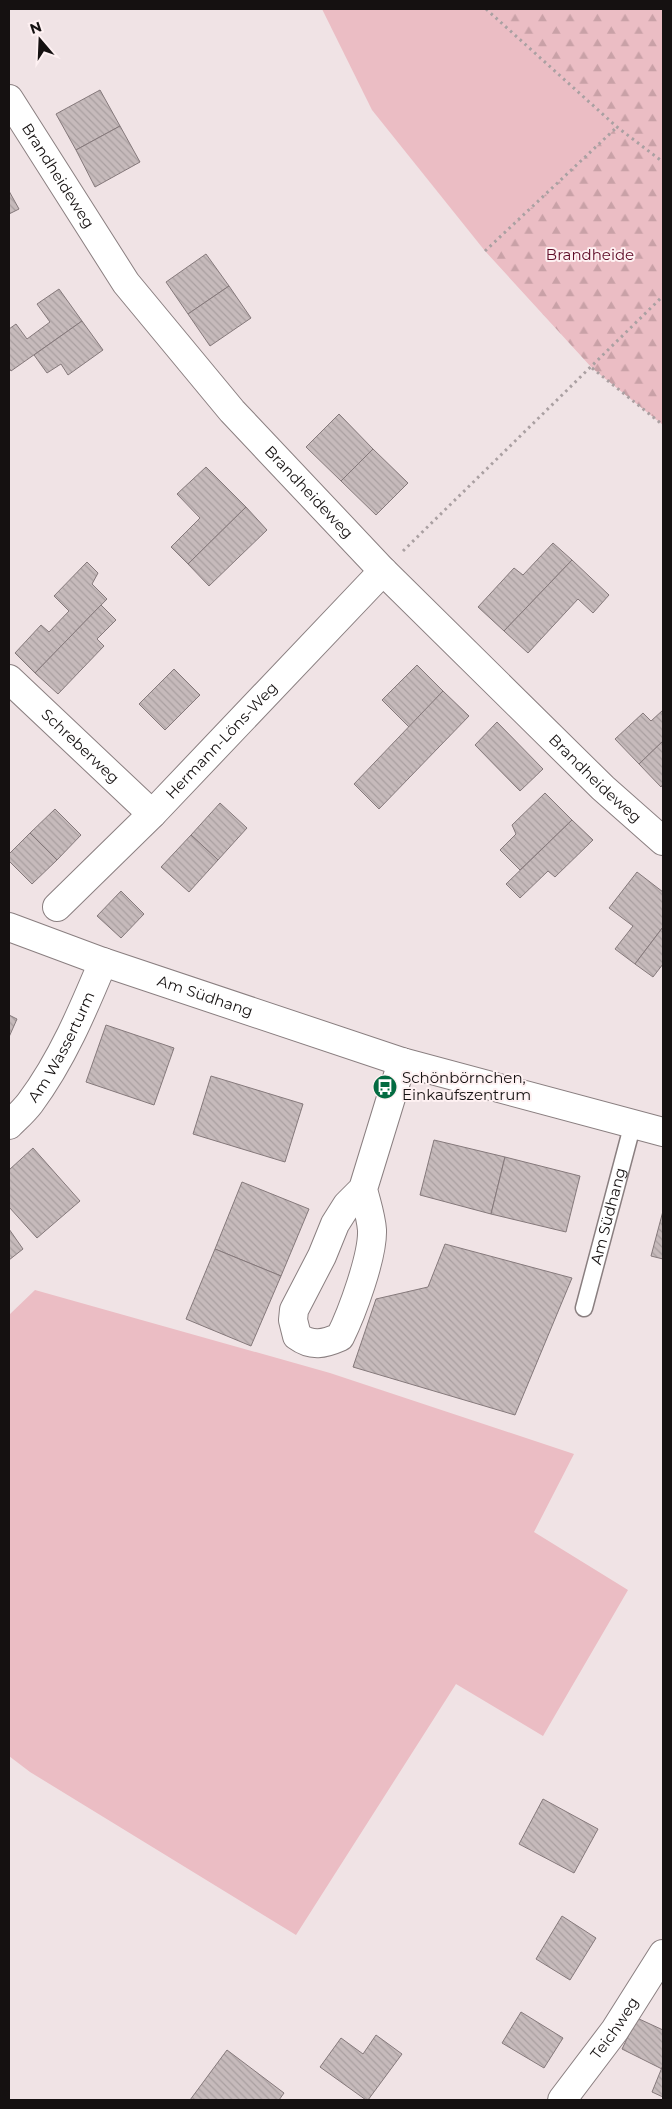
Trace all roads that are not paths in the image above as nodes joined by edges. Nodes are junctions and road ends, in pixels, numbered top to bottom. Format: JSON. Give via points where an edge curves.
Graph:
{"nodes":[{"id":1,"x":9,"y":99,"type":"edge"},
{"id":2,"x":383,"y":571,"type":"junction"},
{"id":3,"x":9,"y":679,"type":"edge"},
{"id":4,"x":152,"y":814,"type":"junction"},
{"id":5,"x":663,"y":841,"type":"edge"},
{"id":6,"x":57,"y":907,"type":"dead end"},
{"id":7,"x":9,"y":927,"type":"edge"},
{"id":8,"x":103,"y":962,"type":"junction"},
{"id":9,"x":402,"y":1062,"type":"junction"},
{"id":10,"x":633,"y":1124,"type":"junction"},
{"id":11,"x":9,"y":1125,"type":"edge"},
{"id":12,"x":663,"y":1132,"type":"edge"},
{"id":13,"x":363,"y":1189,"type":"junction"},
{"id":14,"x":584,"y":1308,"type":"dead end"},
{"id":15,"x":663,"y":1954,"type":"edge"},
{"id":16,"x":562,"y":2100,"type":"edge"}],
"edges":[{"from":1,"to":2,"type":"street","name":"Brandheideweg","via":[[126,283],[232,411]]},
{"from":2,"to":4,"type":"street","name":"Hermann-Löns-Weg"},
{"from":2,"to":5,"type":"street","name":"Brandheideweg","via":[[603,788]]},
{"from":3,"to":4,"type":"street","name":"Schreberweg"},
{"from":4,"to":6,"type":"street","name":"Hermann-Löns-Weg"},
{"from":7,"to":8,"type":"street","name":"Am Südhang"},
{"from":8,"to":9,"type":"street","name":"Am Südhang"},
{"from":8,"to":11,"type":"street","name":"Am Wasserturm","via":[[64,1048],[30,1104]]},
{"from":9,"to":10,"type":"street","name":"Am Südhang"},
{"from":9,"to":13,"type":"street"},
{"from":10,"to":12,"type":"street","name":"Am Südhang"},
{"from":10,"to":14,"type":"lane","name":"Am Südhang"},
{"from":13,"to":13,"type":"street","via":[[372,1246],[348,1322],[340,1337],[310,1344],[297,1336],[294,1310],[335,1224]]},
{"from":15,"to":16,"type":"street","name":"Teichweg","via":[[615,2030]]}]}
